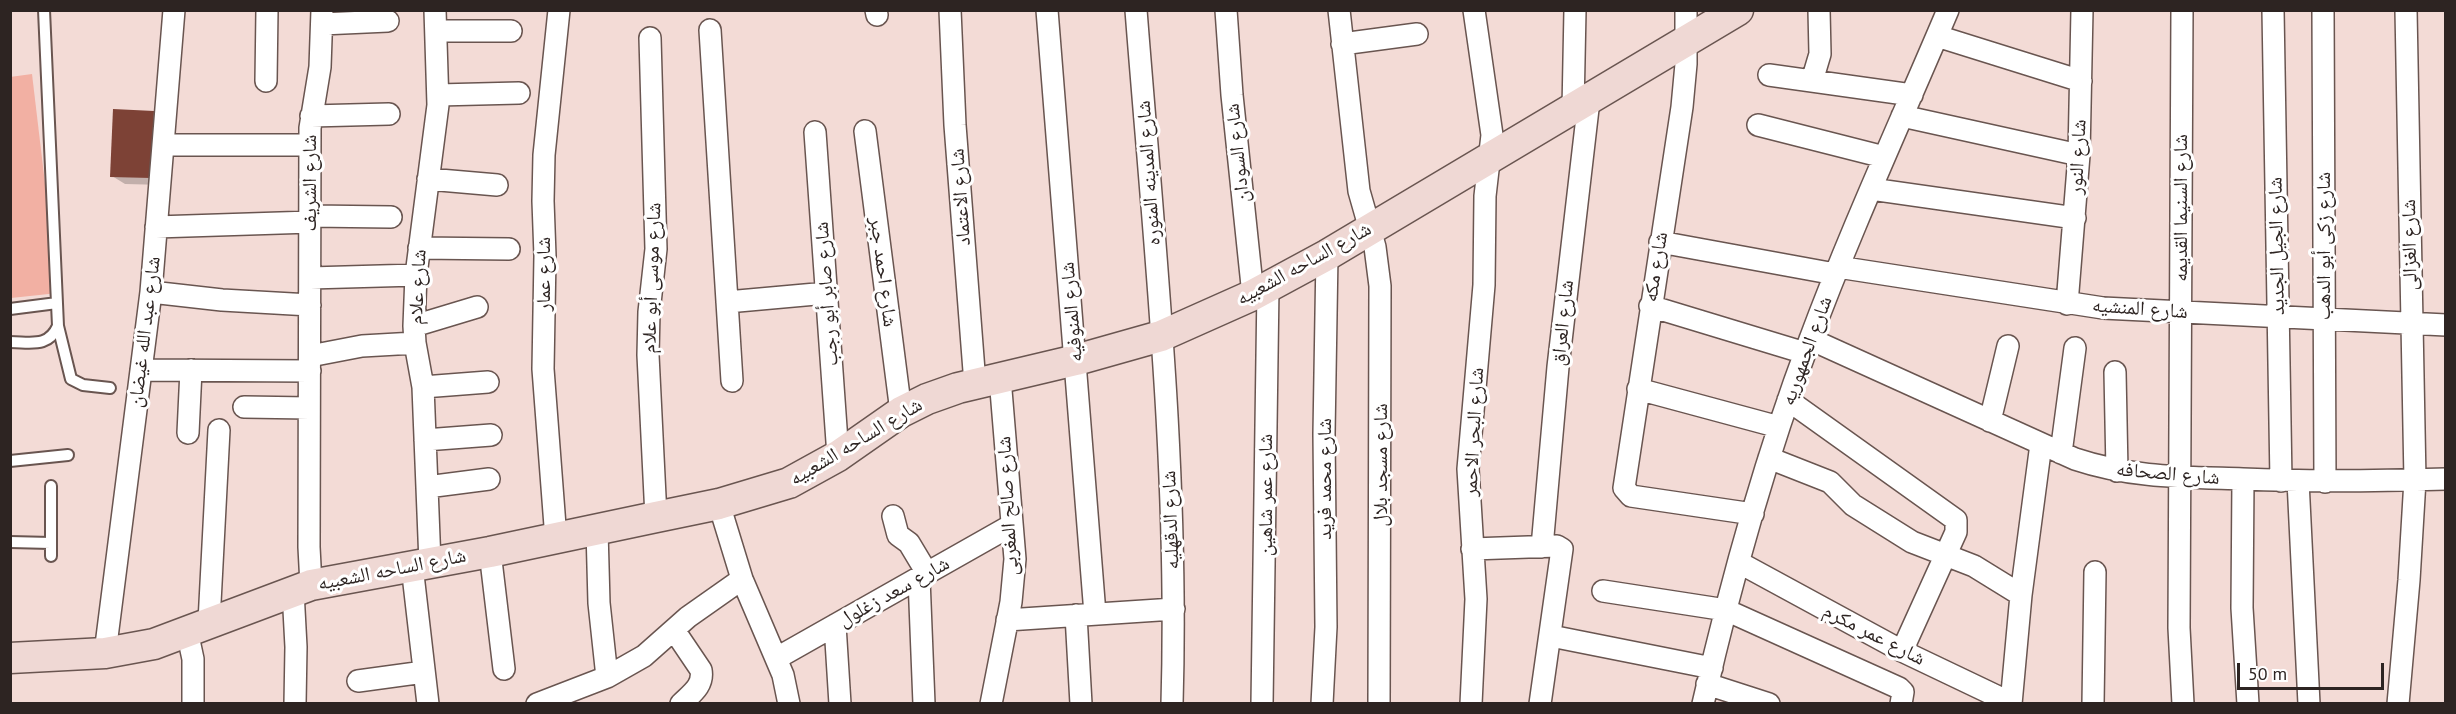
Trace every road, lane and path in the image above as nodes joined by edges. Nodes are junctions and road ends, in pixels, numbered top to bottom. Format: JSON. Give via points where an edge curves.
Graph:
{"nodes":[{"id":1,"x":44,"y":10,"type":"edge"},
{"id":2,"x":174,"y":10,"type":"edge"},
{"id":3,"x":267,"y":10,"type":"edge"},
{"id":4,"x":559,"y":10,"type":"edge"},
{"id":5,"x":950,"y":10,"type":"edge"},
{"id":6,"x":1047,"y":10,"type":"edge"},
{"id":7,"x":1136,"y":10,"type":"edge"},
{"id":8,"x":1226,"y":10,"type":"edge"},
{"id":9,"x":1339,"y":10,"type":"edge"},
{"id":10,"x":1473,"y":10,"type":"edge"},
{"id":11,"x":1575,"y":10,"type":"edge"},
{"id":12,"x":1686,"y":10,"type":"edge"},
{"id":13,"x":1819,"y":10,"type":"edge"},
{"id":14,"x":1948,"y":10,"type":"edge"},
{"id":15,"x":2082,"y":10,"type":"edge"},
{"id":16,"x":2182,"y":10,"type":"edge"},
{"id":17,"x":2273,"y":10,"type":"edge"},
{"id":18,"x":2323,"y":10,"type":"edge"},
{"id":19,"x":2406,"y":10,"type":"edge"},
{"id":20,"x":1732,"y":12,"type":"edge"},
{"id":21,"x":322,"y":17,"type":"edge"},
{"id":22,"x":388,"y":21,"type":"dead end"},
{"id":23,"x":435,"y":21,"type":"edge"},
{"id":24,"x":710,"y":30,"type":"dead end"},
{"id":25,"x":512,"y":31,"type":"dead end"},
{"id":26,"x":1417,"y":34,"type":"dead end"},
{"id":27,"x":1937,"y":36,"type":"junction"},
{"id":28,"x":650,"y":38,"type":"dead end"},
{"id":29,"x":1686,"y":41,"type":"junction"},
{"id":30,"x":1342,"y":44,"type":"junction"},
{"id":31,"x":1769,"y":75,"type":"dead end"},
{"id":32,"x":266,"y":81,"type":"dead end"},
{"id":33,"x":1812,"y":81,"type":"junction"},
{"id":34,"x":2081,"y":81,"type":"junction"},
{"id":35,"x":519,"y":93,"type":"dead end"},
{"id":36,"x":438,"y":95,"type":"junction"},
{"id":37,"x":1912,"y":95,"type":"junction"},
{"id":38,"x":1581,"y":105,"type":"junction"},
{"id":39,"x":388,"y":114,"type":"dead end"},
{"id":40,"x":311,"y":116,"type":"junction"},
{"id":41,"x":1902,"y":116,"type":"junction"},
{"id":42,"x":1758,"y":125,"type":"dead end"},
{"id":43,"x":865,"y":131,"type":"dead end"},
{"id":44,"x":815,"y":132,"type":"dead end"},
{"id":45,"x":163,"y":145,"type":"junction"},
{"id":46,"x":310,"y":145,"type":"junction"},
{"id":47,"x":2079,"y":155,"type":"junction"},
{"id":48,"x":1884,"y":158,"type":"junction"},
{"id":49,"x":1488,"y":160,"type":"junction"},
{"id":50,"x":428,"y":179,"type":"junction"},
{"id":51,"x":497,"y":185,"type":"dead end"},
{"id":52,"x":1871,"y":189,"type":"junction"},
{"id":53,"x":392,"y":217,"type":"dead end"},
{"id":54,"x":2075,"y":218,"type":"junction"},
{"id":55,"x":311,"y":219,"type":"junction"},
{"id":56,"x":156,"y":227,"type":"junction"},
{"id":57,"x":1369,"y":229,"type":"junction"},
{"id":58,"x":1660,"y":242,"type":"junction"},
{"id":59,"x":419,"y":248,"type":"junction"},
{"id":60,"x":509,"y":249,"type":"dead end"},
{"id":61,"x":1327,"y":255,"type":"junction"},
{"id":62,"x":1837,"y":271,"type":"junction"},
{"id":63,"x":416,"y":275,"type":"junction"},
{"id":64,"x":310,"y":278,"type":"junction"},
{"id":65,"x":1260,"y":291,"type":"junction"},
{"id":66,"x":151,"y":292,"type":"junction"},
{"id":67,"x":827,"y":293,"type":"junction"},
{"id":68,"x":727,"y":302,"type":"junction"},
{"id":69,"x":57,"y":303,"type":"junction"},
{"id":70,"x":2067,"y":304,"type":"junction"},
{"id":71,"x":310,"y":305,"type":"junction"},
{"id":72,"x":1650,"y":306,"type":"junction"},
{"id":73,"x":477,"y":307,"type":"dead end"},
{"id":74,"x":10,"y":309,"type":"edge"},
{"id":75,"x":2180,"y":312,"type":"junction"},
{"id":76,"x":2278,"y":317,"type":"junction"},
{"id":77,"x":2325,"y":320,"type":"junction"},
{"id":78,"x":2412,"y":324,"type":"junction"},
{"id":79,"x":2445,"y":325,"type":"edge"},
{"id":80,"x":58,"y":326,"type":"junction"},
{"id":81,"x":415,"y":335,"type":"junction"},
{"id":82,"x":1161,"y":336,"type":"junction"},
{"id":83,"x":10,"y":342,"type":"edge"},
{"id":84,"x":1808,"y":346,"type":"junction"},
{"id":85,"x":2008,"y":346,"type":"dead end"},
{"id":86,"x":2075,"y":348,"type":"dead end"},
{"id":87,"x":1076,"y":360,"type":"junction"},
{"id":88,"x":310,"y":364,"type":"junction"},
{"id":89,"x":141,"y":369,"type":"junction"},
{"id":90,"x":191,"y":370,"type":"junction"},
{"id":91,"x":2115,"y":372,"type":"dead end"},
{"id":92,"x":732,"y":381,"type":"dead end"},
{"id":93,"x":987,"y":381,"type":"junction"},
{"id":94,"x":488,"y":382,"type":"dead end"},
{"id":95,"x":423,"y":387,"type":"junction"},
{"id":96,"x":110,"y":388,"type":"dead end"},
{"id":97,"x":1638,"y":388,"type":"junction"},
{"id":98,"x":1788,"y":400,"type":"junction"},
{"id":99,"x":244,"y":407,"type":"dead end"},
{"id":100,"x":309,"y":408,"type":"junction"},
{"id":101,"x":901,"y":412,"type":"junction"},
{"id":102,"x":1990,"y":421,"type":"junction"},
{"id":103,"x":1779,"y":427,"type":"junction"},
{"id":104,"x":219,"y":430,"type":"dead end"},
{"id":105,"x":188,"y":433,"type":"dead end"},
{"id":106,"x":491,"y":435,"type":"dead end"},
{"id":107,"x":425,"y":440,"type":"junction"},
{"id":108,"x":2041,"y":444,"type":"junction"},
{"id":109,"x":2061,"y":453,"type":"junction"},
{"id":110,"x":68,"y":455,"type":"dead end"},
{"id":111,"x":838,"y":456,"type":"junction"},
{"id":112,"x":1769,"y":458,"type":"junction"},
{"id":113,"x":10,"y":461,"type":"edge"},
{"id":114,"x":2117,"y":471,"type":"junction"},
{"id":115,"x":2181,"y":478,"type":"junction"},
{"id":116,"x":2445,"y":478,"type":"edge"},
{"id":117,"x":489,"y":479,"type":"dead end"},
{"id":118,"x":2243,"y":479,"type":"junction"},
{"id":119,"x":2415,"y":480,"type":"junction"},
{"id":120,"x":2289,"y":481,"type":"junction"},
{"id":121,"x":2325,"y":482,"type":"junction"},
{"id":122,"x":51,"y":486,"type":"dead end"},
{"id":123,"x":427,"y":488,"type":"junction"},
{"id":124,"x":719,"y":504,"type":"junction"},
{"id":125,"x":1753,"y":514,"type":"junction"},
{"id":126,"x":892,"y":516,"type":"dead end"},
{"id":127,"x":656,"y":518,"type":"junction"},
{"id":128,"x":1012,"y":525,"type":"junction"},
{"id":129,"x":597,"y":530,"type":"junction"},
{"id":130,"x":556,"y":538,"type":"junction"},
{"id":131,"x":10,"y":542,"type":"edge"},
{"id":132,"x":51,"y":543,"type":"junction"},
{"id":133,"x":1542,"y":547,"type":"junction"},
{"id":134,"x":1472,"y":549,"type":"junction"},
{"id":135,"x":490,"y":552,"type":"junction"},
{"id":136,"x":51,"y":556,"type":"dead end"},
{"id":137,"x":1946,"y":556,"type":"junction"},
{"id":138,"x":1740,"y":563,"type":"junction"},
{"id":139,"x":421,"y":565,"type":"junction"},
{"id":140,"x":2095,"y":572,"type":"dead end"},
{"id":141,"x":923,"y":576,"type":"junction"},
{"id":142,"x":742,"y":579,"type":"junction"},
{"id":143,"x":302,"y":588,"type":"junction"},
{"id":144,"x":1603,"y":591,"type":"dead end"},
{"id":145,"x":2021,"y":595,"type":"junction"},
{"id":146,"x":1174,"y":609,"type":"junction"},
{"id":147,"x":1726,"y":610,"type":"junction"},
{"id":148,"x":1086,"y":615,"type":"junction"},
{"id":149,"x":1007,"y":620,"type":"junction"},
{"id":150,"x":835,"y":625,"type":"junction"},
{"id":151,"x":198,"y":627,"type":"junction"},
{"id":152,"x":674,"y":630,"type":"junction"},
{"id":153,"x":1551,"y":636,"type":"junction"},
{"id":154,"x":1902,"y":651,"type":"junction"},
{"id":155,"x":105,"y":653,"type":"junction"},
{"id":156,"x":10,"y":658,"type":"edge"},
{"id":157,"x":777,"y":658,"type":"junction"},
{"id":158,"x":504,"y":669,"type":"dead end"},
{"id":159,"x":424,"y":672,"type":"junction"},
{"id":160,"x":607,"y":676,"type":"junction"},
{"id":161,"x":358,"y":681,"type":"dead end"},
{"id":162,"x":1707,"y":685,"type":"edge"},
{"id":163,"x":2011,"y":703,"type":"edge"},
{"id":164,"x":193,"y":704,"type":"edge"},
{"id":165,"x":295,"y":704,"type":"edge"},
{"id":166,"x":428,"y":704,"type":"edge"},
{"id":167,"x":537,"y":704,"type":"edge"},
{"id":168,"x":681,"y":704,"type":"edge"},
{"id":169,"x":789,"y":704,"type":"edge"},
{"id":170,"x":840,"y":704,"type":"edge"},
{"id":171,"x":924,"y":704,"type":"edge"},
{"id":172,"x":991,"y":704,"type":"edge"},
{"id":173,"x":1081,"y":704,"type":"edge"},
{"id":174,"x":1172,"y":704,"type":"edge"},
{"id":175,"x":1262,"y":704,"type":"edge"},
{"id":176,"x":1322,"y":704,"type":"edge"},
{"id":177,"x":1379,"y":704,"type":"edge"},
{"id":178,"x":1471,"y":704,"type":"edge"},
{"id":179,"x":1540,"y":704,"type":"edge"},
{"id":180,"x":1769,"y":704,"type":"edge"},
{"id":181,"x":1901,"y":704,"type":"edge"},
{"id":182,"x":2093,"y":704,"type":"edge"},
{"id":183,"x":2183,"y":704,"type":"edge"},
{"id":184,"x":2248,"y":704,"type":"edge"},
{"id":185,"x":2309,"y":704,"type":"edge"},
{"id":186,"x":2398,"y":704,"type":"edge"}],
"edges":[{"from":1,"to":69,"type":"lane"},
{"from":2,"to":45,"type":"street","name":"شارع عبد الله غيضان"},
{"from":3,"to":32,"type":"street"},
{"from":4,"to":130,"type":"street","name":"شارع عمار","via":[[543,201],[543,369]]},
{"from":5,"to":93,"type":"street","name":"شارع الاعتماد","via":[[956,126]]},
{"from":6,"to":87,"type":"street","name":"شارع المنوفيه"},
{"from":7,"to":82,"type":"street","name":"شارع المدينه المنوره"},
{"from":8,"to":65,"type":"street","name":"شارع السودان","via":[[1231,84]]},
{"from":9,"to":30,"type":"street","name":"شارع مسجد بلال"},
{"from":10,"to":49,"type":"street","name":"شارع البحر الاحمر","via":[[1491,123]]},
{"from":11,"to":38,"type":"street","name":"شارع العراق"},
{"from":12,"to":29,"type":"street","name":"شارع مكه"},
{"from":13,"to":33,"type":"street","via":[[1820,54]]},
{"from":14,"to":27,"type":"street","name":"شارع الجمهوريه"},
{"from":15,"to":34,"type":"street","name":"شارع النور"},
{"from":16,"to":75,"type":"street","name":"شارع السنيما القديمه"},
{"from":17,"to":76,"type":"street","name":"شارع الجيل الجديد"},
{"from":18,"to":77,"type":"street","name":"شارع زكى أبو الدهب"},
{"from":19,"to":78,"type":"street","name":"شارع الغزالى"},
{"from":20,"to":29,"type":"main road","name":"شارع الساحه الشعبيه"},
{"from":21,"to":22,"type":"street"},
{"from":21,"to":40,"type":"street","name":"شارع الشريف","via":[[320,67]]},
{"from":23,"to":25,"type":"street"},
{"from":23,"to":36,"type":"street","name":"شارع علام"},
{"from":24,"to":68,"type":"street"},
{"from":26,"to":30,"type":"street"},
{"from":27,"to":34,"type":"street"},
{"from":27,"to":37,"type":"street","name":"شارع الجمهوريه"},
{"from":28,"to":127,"type":"street","name":"شارع موسى أبو علام","via":[[656,249],[648,355]]},
{"from":29,"to":38,"type":"main road","name":"شارع الساحه الشعبيه"},
{"from":29,"to":58,"type":"street","name":"شارع مكه","via":[[1682,107]]},
{"from":30,"to":57,"type":"street","name":"شارع مسجد بلال","via":[[1359,191]]},
{"from":31,"to":33,"type":"street"},
{"from":33,"to":37,"type":"street"},
{"from":34,"to":47,"type":"street","name":"شارع النور"},
{"from":35,"to":36,"type":"street"},
{"from":36,"to":50,"type":"street","name":"شارع علام"},
{"from":37,"to":41,"type":"street","name":"شارع الجمهوريه"},
{"from":38,"to":49,"type":"main road","name":"شارع الساحه الشعبيه"},
{"from":38,"to":133,"type":"street","name":"شارع العراق"},
{"from":39,"to":40,"type":"street"},
{"from":40,"to":46,"type":"street","name":"شارع الشريف"},
{"from":41,"to":47,"type":"street"},
{"from":41,"to":48,"type":"street","name":"شارع الجمهوريه"},
{"from":42,"to":48,"type":"street"},
{"from":43,"to":101,"type":"street","name":"شارع احمد جبر"},
{"from":44,"to":67,"type":"street","name":"شارع صابر أبو رجب"},
{"from":45,"to":46,"type":"street"},
{"from":45,"to":56,"type":"street","name":"شارع عبد الله غيضان"},
{"from":46,"to":55,"type":"street","name":"شارع الشريف"},
{"from":47,"to":54,"type":"street","name":"شارع النور"},
{"from":48,"to":52,"type":"street","name":"شارع الجمهوريه"},
{"from":49,"to":57,"type":"main road","name":"شارع الساحه الشعبيه"},
{"from":49,"to":134,"type":"street","name":"شارع البحر الاحمر","via":[[1484,285],[1468,469]]},
{"from":50,"to":51,"type":"street"},
{"from":50,"to":59,"type":"street","name":"شارع علام"},
{"from":52,"to":54,"type":"street"},
{"from":52,"to":62,"type":"street","name":"شارع الجمهوريه"},
{"from":53,"to":55,"type":"street"},
{"from":54,"to":70,"type":"street","name":"شارع النور"},
{"from":55,"to":56,"type":"street"},
{"from":55,"to":64,"type":"street","name":"شارع الشريف"},
{"from":56,"to":66,"type":"street","name":"شارع عبد الله غيضان"},
{"from":57,"to":61,"type":"main road","name":"شارع الساحه الشعبيه"},
{"from":57,"to":177,"type":"street","name":"شارع مسجد بلال","via":[[1380,286]]},
{"from":58,"to":62,"type":"street","name":"شارع المنشيه"},
{"from":58,"to":72,"type":"street","name":"شارع مكه"},
{"from":59,"to":60,"type":"street"},
{"from":59,"to":63,"type":"street","name":"شارع علام"},
{"from":61,"to":65,"type":"main road","name":"شارع الساحه الشعبيه"},
{"from":61,"to":176,"type":"street","name":"شارع محمد فريد","via":[[1326,627]]},
{"from":62,"to":70,"type":"street","name":"شارع المنشيه"},
{"from":62,"to":84,"type":"street","name":"شارع الجمهوريه"},
{"from":63,"to":64,"type":"street"},
{"from":63,"to":81,"type":"street","name":"شارع علام"},
{"from":64,"to":71,"type":"street","name":"شارع الشريف"},
{"from":65,"to":82,"type":"main road","name":"شارع الساحه الشعبيه"},
{"from":65,"to":175,"type":"street","name":"شارع عمر شاهين"},
{"from":66,"to":71,"type":"street"},
{"from":66,"to":89,"type":"street","name":"شارع عبد الله غيضان"},
{"from":67,"to":68,"type":"street"},
{"from":67,"to":111,"type":"street","name":"شارع صابر أبو رجب"},
{"from":68,"to":92,"type":"street"},
{"from":69,"to":74,"type":"lane"},
{"from":69,"to":80,"type":"lane"},
{"from":70,"to":75,"type":"street","name":"شارع المنشيه"},
{"from":71,"to":88,"type":"street","name":"شارع الشريف"},
{"from":72,"to":84,"type":"street"},
{"from":72,"to":97,"type":"street","name":"شارع مكه"},
{"from":73,"to":81,"type":"street"},
{"from":75,"to":76,"type":"street","name":"شارع المنشيه"},
{"from":75,"to":115,"type":"street","name":"شارع السنيما القديمه"},
{"from":76,"to":77,"type":"street","name":"شارع المنشيه"},
{"from":76,"to":120,"type":"street","name":"شارع الجيل الجديد"},
{"from":77,"to":78,"type":"street","name":"شارع المنشيه"},
{"from":77,"to":121,"type":"street","name":"شارع زكى أبو الدهب"},
{"from":78,"to":79,"type":"street","name":"شارع المنشيه"},
{"from":78,"to":119,"type":"street","name":"شارع الغزالى"},
{"from":80,"to":83,"type":"lane","via":[[48,340]]},
{"from":80,"to":96,"type":"lane","via":[[71,379],[83,385]]},
{"from":81,"to":88,"type":"street","via":[[362,346]]},
{"from":81,"to":95,"type":"street","name":"شارع علام"},
{"from":82,"to":87,"type":"main road","name":"شارع الساحه الشعبيه"},
{"from":82,"to":146,"type":"street","name":"شارع الدقهليه"},
{"from":84,"to":98,"type":"street","name":"شارع الجمهوريه"},
{"from":84,"to":102,"type":"street","name":"شارع الصحافه"},
{"from":85,"to":102,"type":"street"},
{"from":86,"to":109,"type":"street"},
{"from":87,"to":93,"type":"main road","name":"شارع الساحه الشعبيه"},
{"from":87,"to":148,"type":"street","name":"شارع المنوفيه"},
{"from":88,"to":90,"type":"street"},
{"from":88,"to":100,"type":"street","name":"شارع الشريف"},
{"from":89,"to":90,"type":"street"},
{"from":89,"to":155,"type":"street","name":"شارع عبد الله غيضان"},
{"from":90,"to":105,"type":"street"},
{"from":91,"to":114,"type":"street"},
{"from":93,"to":101,"type":"main road","name":"شارع الساحه الشعبيه","via":[[943,393]]},
{"from":93,"to":128,"type":"street","name":"شارع صالح المغربى"},
{"from":94,"to":95,"type":"street"},
{"from":95,"to":107,"type":"street","name":"شارع علام"},
{"from":97,"to":103,"type":"street"},
{"from":97,"to":125,"type":"street","name":"شارع مكه","via":[[1624,484],[1626,493]]},
{"from":98,"to":103,"type":"street","name":"شارع الجمهوريه"},
{"from":98,"to":137,"type":"street","via":[[1956,520],[1956,532]]},
{"from":99,"to":100,"type":"street"},
{"from":100,"to":143,"type":"street","name":"شارع الشريف","via":[[309,547]]},
{"from":101,"to":111,"type":"main road","name":"شارع الساحه الشعبيه"},
{"from":102,"to":108,"type":"street","name":"شارع الصحافه"},
{"from":103,"to":112,"type":"street","name":"شارع الجمهوريه"},
{"from":104,"to":151,"type":"street"},
{"from":106,"to":107,"type":"street"},
{"from":107,"to":123,"type":"street","name":"شارع علام"},
{"from":108,"to":109,"type":"street","name":"شارع الصحافه"},
{"from":108,"to":145,"type":"street","name":"شارع عمر مكرم"},
{"from":109,"to":114,"type":"street","name":"شارع الصحافه"},
{"from":110,"to":113,"type":"lane"},
{"from":111,"to":124,"type":"main road","name":"شارع الساحه الشعبيه","via":[[789,483]]},
{"from":112,"to":125,"type":"street","name":"شارع الجمهوريه"},
{"from":112,"to":137,"type":"street","via":[[1830,482],[1864,513],[1920,546]]},
{"from":114,"to":115,"type":"street","name":"شارع الصحافه"},
{"from":115,"to":118,"type":"street","name":"شارع الصحافه"},
{"from":115,"to":183,"type":"street","name":"شارع السنيما القديمه","via":[[2179,628]]},
{"from":116,"to":119,"type":"street","name":"شارع الصحافه"},
{"from":117,"to":123,"type":"street"},
{"from":118,"to":120,"type":"street","name":"شارع الصحافه"},
{"from":118,"to":184,"type":"street","via":[[2242,608]]},
{"from":119,"to":121,"type":"street","name":"شارع الصحافه"},
{"from":119,"to":186,"type":"street","name":"شارع الغزالى"},
{"from":120,"to":121,"type":"street","name":"شارع الصحافه"},
{"from":120,"to":185,"type":"street","name":"شارع الجيل الجديد"},
{"from":122,"to":132,"type":"lane"},
{"from":123,"to":139,"type":"street","name":"شارع علام"},
{"from":124,"to":127,"type":"main road","name":"شارع الساحه الشعبيه"},
{"from":124,"to":142,"type":"street"},
{"from":125,"to":138,"type":"street","name":"شارع الجمهوريه"},
{"from":126,"to":141,"type":"street","via":[[898,535],[909,543]]},
{"from":127,"to":129,"type":"main road","name":"شارع الساحه الشعبيه"},
{"from":128,"to":141,"type":"street","name":"شارع سعد زغلول"},
{"from":128,"to":149,"type":"street","name":"شارع صالح المغربى","via":[[1014,571]]},
{"from":129,"to":130,"type":"main road","name":"شارع الساحه الشعبيه"},
{"from":129,"to":160,"type":"street"},
{"from":130,"to":135,"type":"main road","name":"شارع الساحه الشعبيه"},
{"from":131,"to":132,"type":"lane"},
{"from":132,"to":136,"type":"lane"},
{"from":133,"to":134,"type":"street"},
{"from":133,"to":153,"type":"street","via":[[1557,546],[1562,550]]},
{"from":134,"to":178,"type":"street","name":"شارع البحر الاحمر","via":[[1477,624]]},
{"from":135,"to":139,"type":"main road","name":"شارع الساحه الشعبيه"},
{"from":135,"to":158,"type":"street"},
{"from":137,"to":145,"type":"street","via":[[1974,566]]},
{"from":137,"to":154,"type":"street"},
{"from":138,"to":147,"type":"street","name":"شارع الجمهوريه"},
{"from":138,"to":154,"type":"street","name":"شارع عمر مكرم"},
{"from":139,"to":143,"type":"main road","name":"شارع الساحه الشعبيه"},
{"from":139,"to":159,"type":"street","name":"شارع علام"},
{"from":140,"to":182,"type":"street"},
{"from":141,"to":150,"type":"street","name":"شارع سعد زغلول"},
{"from":141,"to":171,"type":"street"},
{"from":142,"to":152,"type":"street"},
{"from":142,"to":157,"type":"street"},
{"from":143,"to":151,"type":"main road","name":"شارع الساحه الشعبيه"},
{"from":143,"to":165,"type":"street","name":"شارع الشريف","via":[[296,637]]},
{"from":144,"to":147,"type":"street"},
{"from":145,"to":163,"type":"street","name":"شارع عمر مكرم"},
{"from":146,"to":148,"type":"street"},
{"from":146,"to":174,"type":"street","name":"شارع الدقهليه"},
{"from":147,"to":162,"type":"street","name":"شارع الجمهوريه"},
{"from":147,"to":181,"type":"street","via":[[1899,688],[1903,692]]},
{"from":148,"to":149,"type":"street"},
{"from":148,"to":173,"type":"street","name":"شارع المنوفيه"},
{"from":149,"to":172,"type":"street","name":"شارع صالح المغربى"},
{"from":150,"to":157,"type":"street","name":"شارع سعد زغلول"},
{"from":150,"to":170,"type":"street"},
{"from":151,"to":155,"type":"main road","name":"شارع الساحه الشعبيه","via":[[154,644]]},
{"from":151,"to":164,"type":"street"},
{"from":152,"to":160,"type":"street","via":[[644,656]]},
{"from":152,"to":168,"type":"street","via":[[702,676],[699,686]]},
{"from":153,"to":162,"type":"street"},
{"from":153,"to":179,"type":"street"},
{"from":154,"to":163,"type":"street","name":"شارع عمر مكرم"},
{"from":155,"to":156,"type":"main road","name":"شارع الساحه الشعبيه"},
{"from":157,"to":169,"type":"street"},
{"from":159,"to":161,"type":"street"},
{"from":159,"to":166,"type":"street","name":"شارع علام"},
{"from":160,"to":167,"type":"street"},
{"from":162,"to":180,"type":"street"}]}
